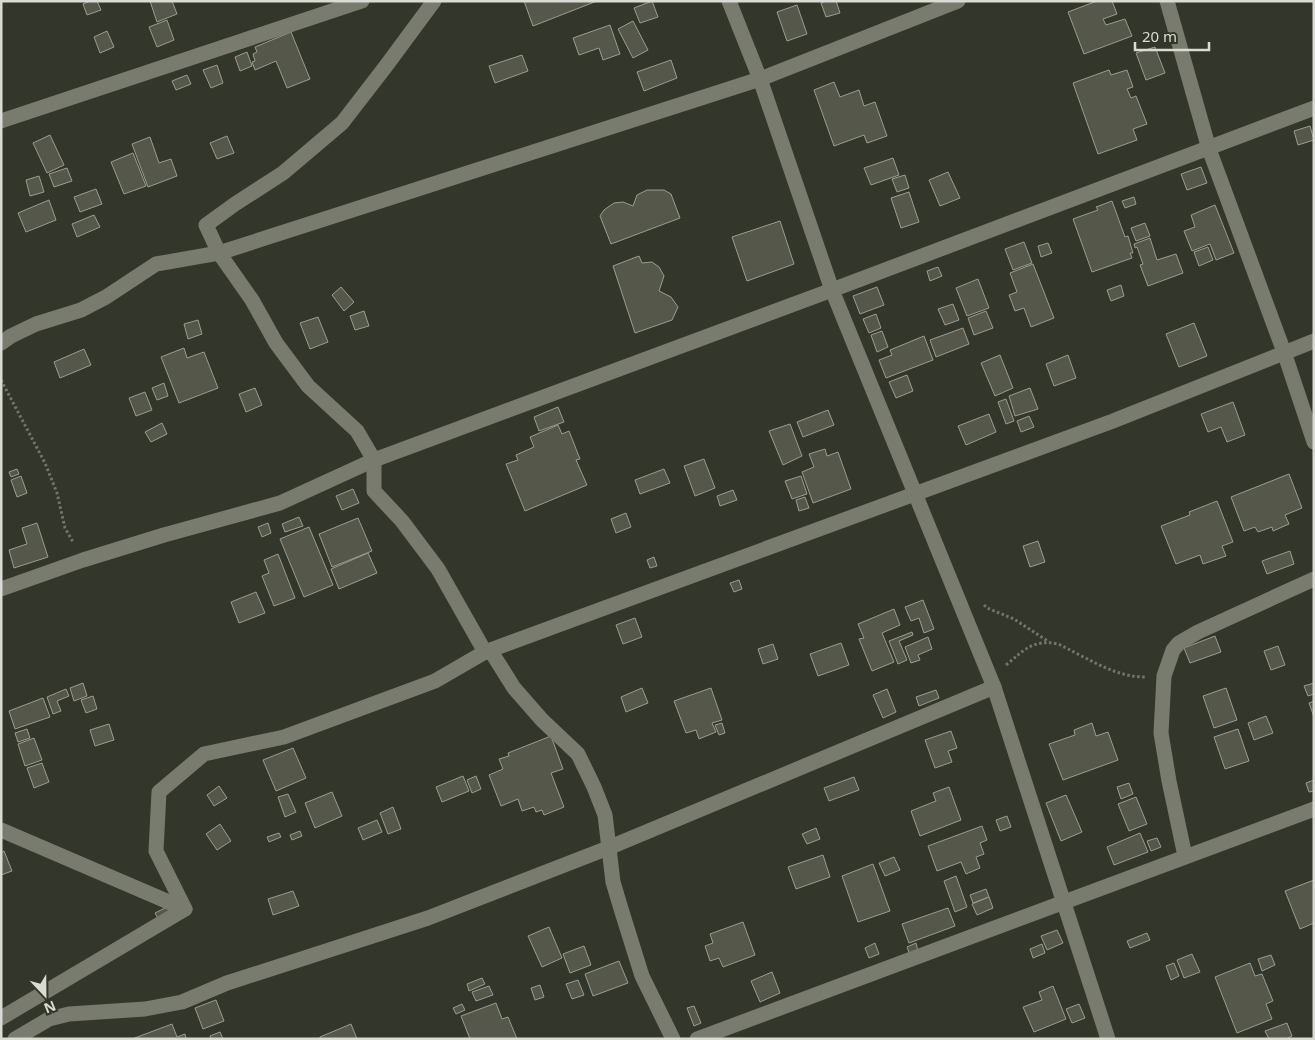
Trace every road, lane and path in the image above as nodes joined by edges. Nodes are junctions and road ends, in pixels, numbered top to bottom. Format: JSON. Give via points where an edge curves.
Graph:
{"nodes":[{"id":1,"x":362,"y":1,"type":"edge"},
{"id":2,"x":434,"y":1,"type":"edge"},
{"id":3,"x":729,"y":1,"type":"edge"},
{"id":4,"x":958,"y":1,"type":"edge"},
{"id":5,"x":1167,"y":1,"type":"edge"},
{"id":6,"x":760,"y":79,"type":"junction"},
{"id":7,"x":1314,"y":108,"type":"edge"},
{"id":8,"x":1,"y":121,"type":"edge"},
{"id":9,"x":1209,"y":148,"type":"junction"},
{"id":10,"x":219,"y":254,"type":"junction"},
{"id":11,"x":832,"y":290,"type":"junction"},
{"id":12,"x":1314,"y":341,"type":"edge"},
{"id":13,"x":1,"y":343,"type":"edge"},
{"id":14,"x":1284,"y":352,"type":"junction"},
{"id":15,"x":1,"y":380,"type":"edge"},
{"id":16,"x":1314,"y":442,"type":"edge"},
{"id":17,"x":374,"y":460,"type":"junction"},
{"id":18,"x":915,"y":493,"type":"junction"},
{"id":19,"x":83,"y":560,"type":"junction"},
{"id":20,"x":1314,"y":579,"type":"edge"},
{"id":21,"x":1,"y":589,"type":"edge"},
{"id":22,"x":979,"y":600,"type":"dead end"},
{"id":23,"x":1050,"y":643,"type":"junction"},
{"id":24,"x":485,"y":652,"type":"junction"},
{"id":25,"x":1164,"y":676,"type":"junction"},
{"id":26,"x":992,"y":683,"type":"junction"},
{"id":27,"x":1314,"y":809,"type":"edge"},
{"id":28,"x":1,"y":830,"type":"edge"},
{"id":29,"x":608,"y":848,"type":"junction"},
{"id":30,"x":1185,"y":856,"type":"junction"},
{"id":31,"x":1064,"y":901,"type":"junction"},
{"id":32,"x":185,"y":909,"type":"junction"},
{"id":33,"x":1,"y":1018,"type":"edge"},
{"id":34,"x":15,"y":1039,"type":"edge"},
{"id":35,"x":672,"y":1039,"type":"edge"},
{"id":36,"x":696,"y":1039,"type":"edge"},
{"id":37,"x":1108,"y":1039,"type":"edge"}],
"edges":[{"from":1,"to":8,"type":"street"},
{"from":2,"to":10,"type":"street","via":[[342,123],[283,174],[206,225]]},
{"from":3,"to":6,"type":"street"},
{"from":4,"to":6,"type":"street"},
{"from":5,"to":9,"type":"street"},
{"from":6,"to":10,"type":"street"},
{"from":6,"to":11,"type":"street"},
{"from":7,"to":9,"type":"street"},
{"from":9,"to":11,"type":"street"},
{"from":9,"to":14,"type":"street"},
{"from":10,"to":13,"type":"street","via":[[156,264],[81,310],[36,324]]},
{"from":10,"to":17,"type":"street","via":[[308,386],[357,431]]},
{"from":11,"to":17,"type":"street"},
{"from":11,"to":18,"type":"street"},
{"from":12,"to":14,"type":"street"},
{"from":14,"to":16,"type":"street"},
{"from":14,"to":18,"type":"street","via":[[1113,421]]},
{"from":15,"to":19,"type":"path","via":[[45,463],[57,493],[65,528]]},
{"from":17,"to":19,"type":"street","via":[[280,503]]},
{"from":17,"to":24,"type":"street","via":[[374,491],[402,521],[438,569]]},
{"from":18,"to":24,"type":"street"},
{"from":18,"to":26,"type":"street"},
{"from":19,"to":21,"type":"street"},
{"from":20,"to":25,"type":"street","via":[[1180,642],[1173,650]]},
{"from":22,"to":23,"type":"path"},
{"from":23,"to":25,"type":"path","via":[[1133,677]]},
{"from":23,"to":26,"type":"path","via":[[1040,642],[1026,648]]},
{"from":24,"to":29,"type":"street","via":[[492,653],[514,688],[578,754],[605,815]]},
{"from":24,"to":32,"type":"street","via":[[435,681],[284,737],[204,754],[159,792],[156,851]]},
{"from":25,"to":30,"type":"street","via":[[1161,733]]},
{"from":26,"to":29,"type":"street"},
{"from":26,"to":31,"type":"street"},
{"from":27,"to":30,"type":"street"},
{"from":28,"to":32,"type":"street"},
{"from":29,"to":34,"type":"street","via":[[428,918],[227,983],[182,1002],[145,1009],[69,1014],[49,1019]]},
{"from":29,"to":35,"type":"street","via":[[613,882],[642,976]]},
{"from":30,"to":31,"type":"street"},
{"from":31,"to":36,"type":"street"},
{"from":31,"to":37,"type":"street"},
{"from":32,"to":33,"type":"street"}]}
